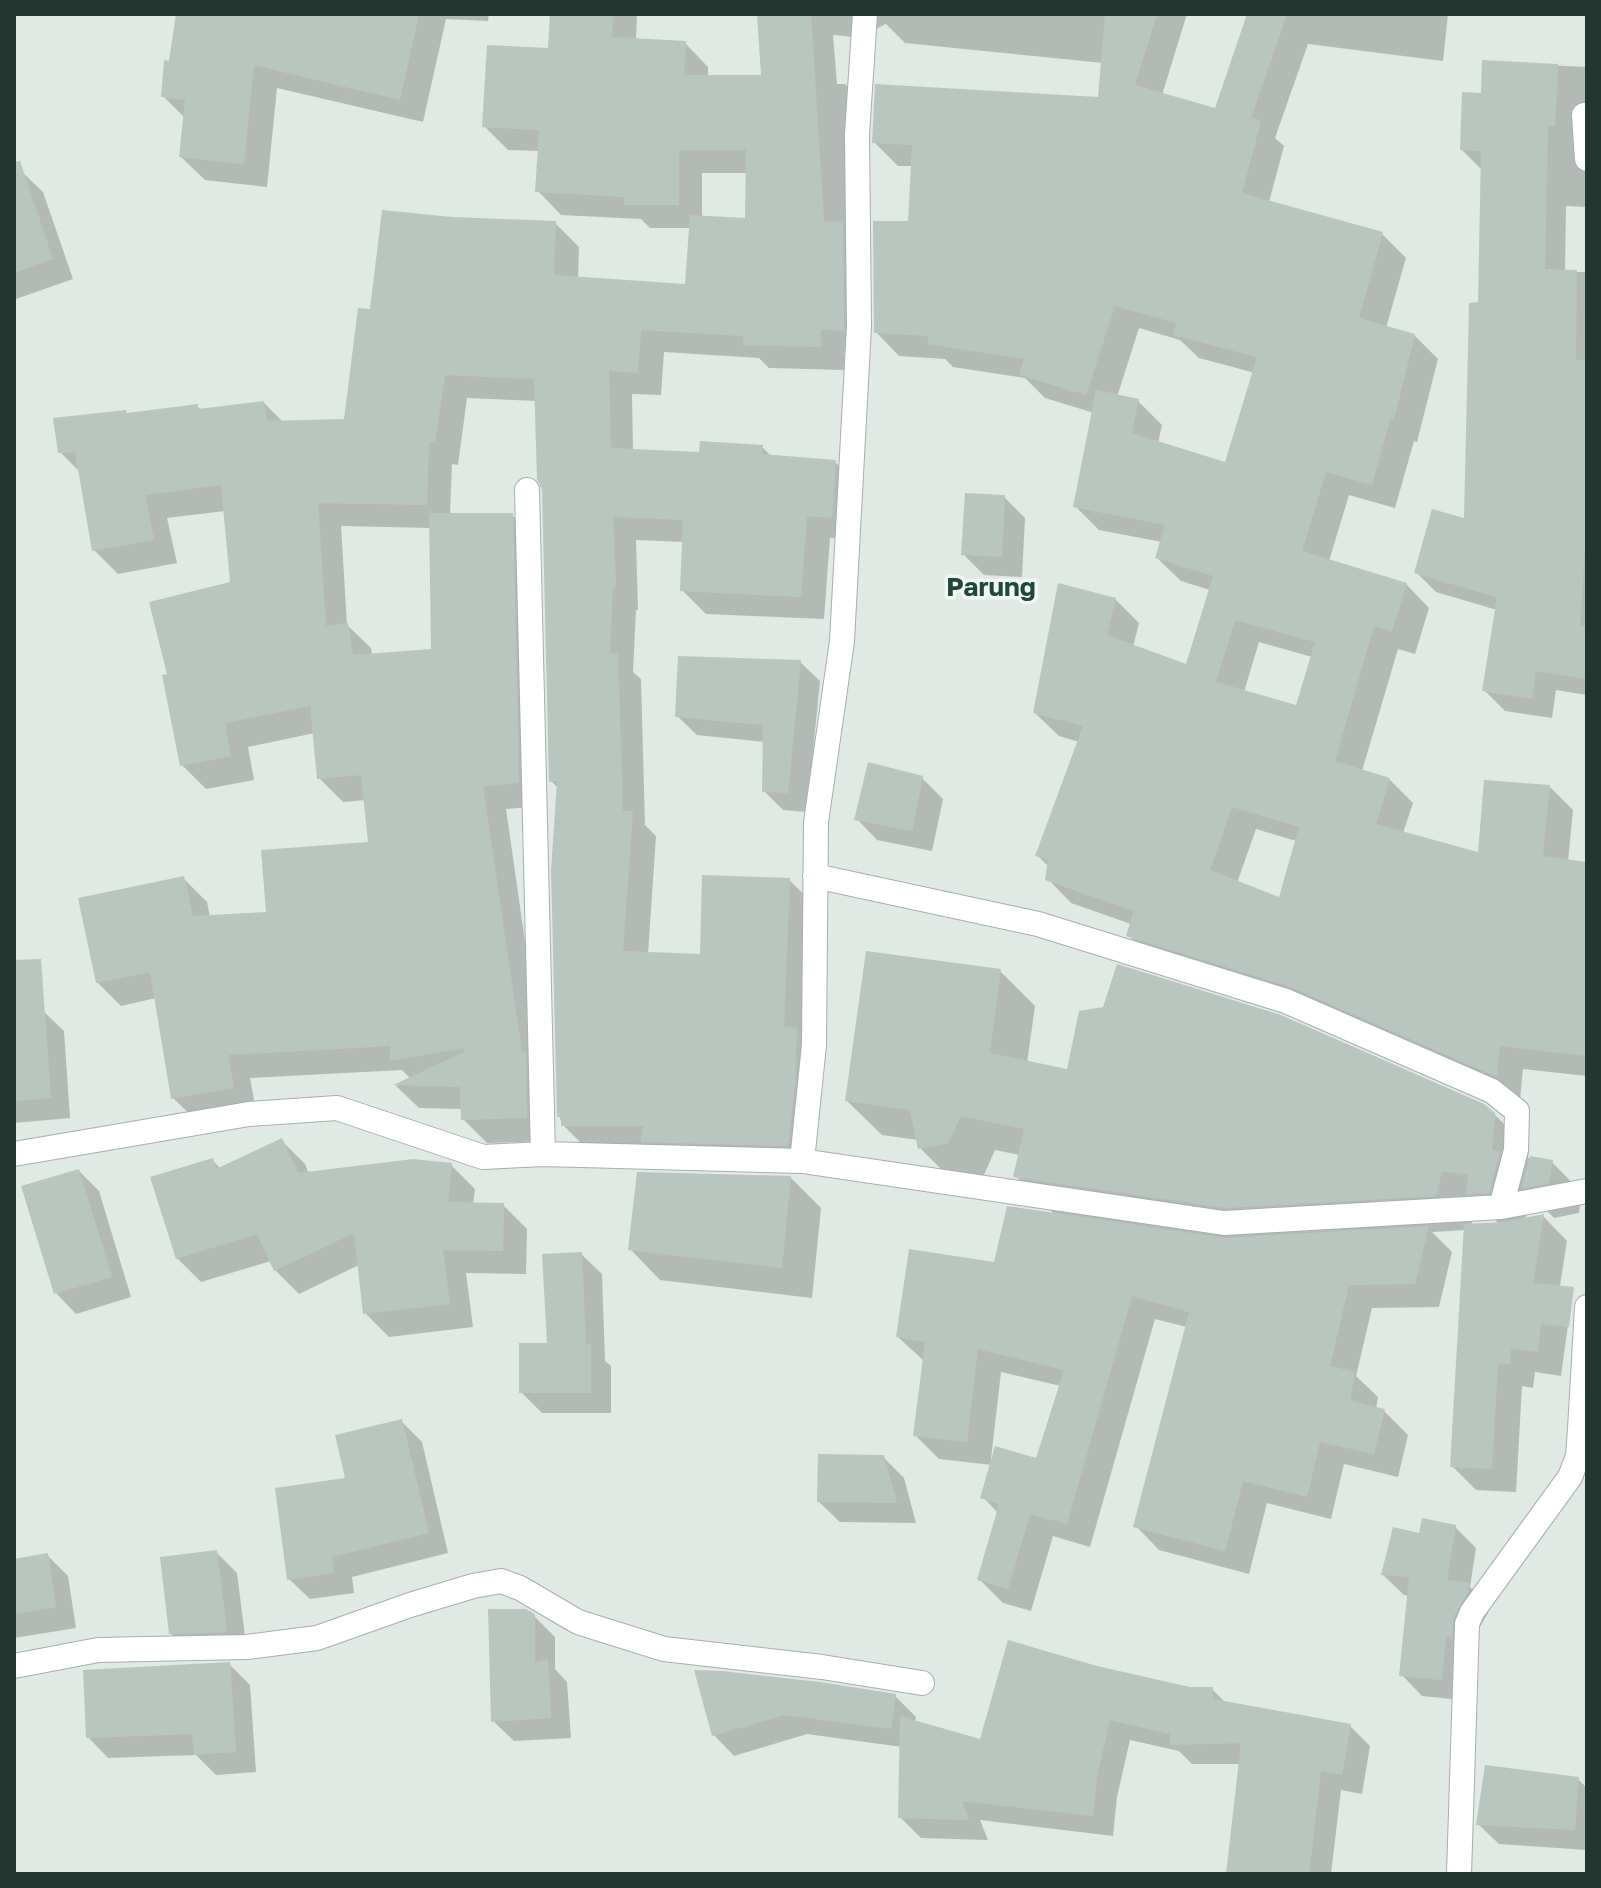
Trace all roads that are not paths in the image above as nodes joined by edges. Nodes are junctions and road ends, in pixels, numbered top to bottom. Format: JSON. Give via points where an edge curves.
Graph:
{"nodes":[{"id":1,"x":865,"y":14,"type":"edge"},
{"id":2,"x":1584,"y":115,"type":"dead end"},
{"id":3,"x":1587,"y":159,"type":"edge"},
{"id":4,"x":527,"y":490,"type":"dead end"},
{"id":5,"x":815,"y":876,"type":"junction"},
{"id":6,"x":14,"y":1154,"type":"edge"},
{"id":7,"x":543,"y":1154,"type":"junction"},
{"id":8,"x":802,"y":1161,"type":"junction"},
{"id":9,"x":1587,"y":1191,"type":"edge"},
{"id":10,"x":1501,"y":1207,"type":"junction"},
{"id":11,"x":1587,"y":1307,"type":"edge"},
{"id":12,"x":14,"y":1666,"type":"edge"},
{"id":13,"x":922,"y":1683,"type":"dead end"},
{"id":14,"x":1459,"y":1874,"type":"edge"}],
"edges":[{"from":1,"to":5,"type":"street","via":[[857,134],[859,326],[842,641],[816,822]]},
{"from":2,"to":3,"type":"street"},
{"from":4,"to":7,"type":"street"},
{"from":5,"to":8,"type":"street","via":[[814,1045]]},
{"from":5,"to":10,"type":"street","via":[[1038,924],[1286,1001],[1492,1091],[1517,1111],[1516,1150]]},
{"from":6,"to":7,"type":"street","via":[[249,1114],[337,1108],[483,1157]]},
{"from":7,"to":8,"type":"street"},
{"from":8,"to":10,"type":"street","via":[[1224,1223]]},
{"from":9,"to":10,"type":"street"},
{"from":11,"to":14,"type":"street","via":[[1578,1456],[1570,1477],[1467,1624]]},
{"from":12,"to":13,"type":"street","via":[[98,1650],[247,1647],[317,1638],[410,1605],[501,1581],[578,1622],[664,1649]]}]}
